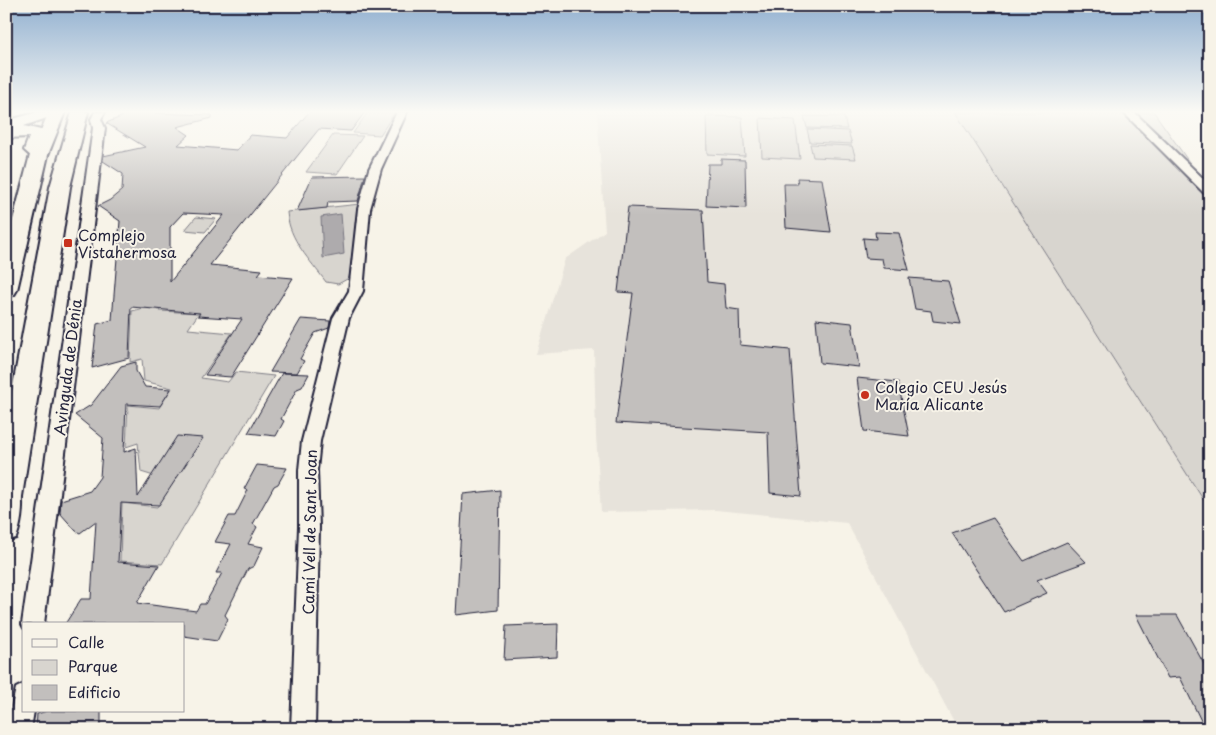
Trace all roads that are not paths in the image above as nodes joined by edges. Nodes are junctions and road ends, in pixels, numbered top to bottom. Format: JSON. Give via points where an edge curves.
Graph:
{"nodes":[{"id":1,"x":33,"y":146,"type":"edge"},
{"id":2,"x":43,"y":146,"type":"edge"},
{"id":3,"x":71,"y":146,"type":"edge"},
{"id":4,"x":97,"y":146,"type":"edge"},
{"id":5,"x":386,"y":146,"type":"edge"},
{"id":6,"x":1163,"y":146,"type":"edge"},
{"id":7,"x":40,"y":155,"type":"junction"},
{"id":8,"x":1210,"y":192,"type":"edge"},
{"id":9,"x":6,"y":290,"type":"edge"},
{"id":10,"x":7,"y":496,"type":"edge"},
{"id":11,"x":6,"y":530,"type":"edge"},
{"id":12,"x":33,"y":622,"type":"edge"},
{"id":13,"x":22,"y":709,"type":"edge"},
{"id":14,"x":19,"y":729,"type":"edge"},
{"id":15,"x":303,"y":729,"type":"edge"}],
"edges":[{"from":1,"to":7,"type":"street","via":[[32,150]]},
{"from":2,"to":7,"type":"main road"},
{"from":3,"to":10,"type":"main road","via":[[60,187]]},
{"from":4,"to":12,"type":"street","name":"Avinguda de Dénia"},
{"from":5,"to":15,"type":"street","name":"Camí Vell de Sant Joan","via":[[375,169],[364,210],[356,292],[341,318],[311,441]]},
{"from":6,"to":8,"type":"street"},
{"from":7,"to":9,"type":"main road"},
{"from":10,"to":11,"type":"street"},
{"from":13,"to":14,"type":"street"}]}
